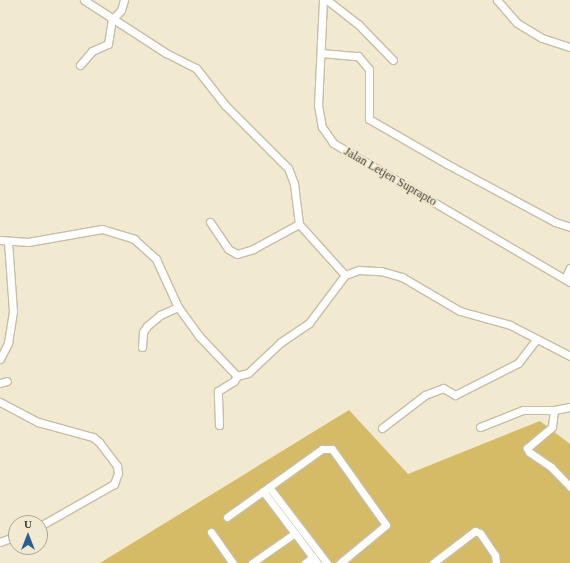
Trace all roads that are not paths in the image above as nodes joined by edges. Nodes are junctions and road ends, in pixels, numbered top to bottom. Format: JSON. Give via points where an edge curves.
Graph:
{"nodes":[{"id":1,"x":84,"y":0,"type":"edge"},
{"id":2,"x":124,"y":0,"type":"edge"},
{"id":3,"x":323,"y":0,"type":"edge"},
{"id":4,"x":327,"y":0,"type":"edge"},
{"id":5,"x":497,"y":0,"type":"edge"},
{"id":6,"x":112,"y":20,"type":"junction"},
{"id":7,"x":570,"y":47,"type":"edge"},
{"id":8,"x":321,"y":53,"type":"junction"},
{"id":9,"x":393,"y":60,"type":"dead end"},
{"id":10,"x":80,"y":65,"type":"dead end"},
{"id":11,"x":210,"y":222,"type":"dead end"},
{"id":12,"x":299,"y":224,"type":"junction"},
{"id":13,"x":570,"y":227,"type":"edge"},
{"id":14,"x":0,"y":240,"type":"edge"},
{"id":15,"x":8,"y":242,"type":"junction"},
{"id":16,"x":570,"y":268,"type":"edge"},
{"id":17,"x":346,"y":275,"type":"junction"},
{"id":18,"x":567,"y":280,"type":"edge"},
{"id":19,"x":178,"y":307,"type":"junction"},
{"id":20,"x":536,"y":340,"type":"junction"},
{"id":21,"x":142,"y":348,"type":"dead end"},
{"id":22,"x":570,"y":356,"type":"edge"},
{"id":23,"x":0,"y":359,"type":"edge"},
{"id":24,"x":237,"y":376,"type":"junction"},
{"id":25,"x":0,"y":402,"type":"edge"},
{"id":26,"x":570,"y":407,"type":"edge"},
{"id":27,"x":554,"y":410,"type":"junction"},
{"id":28,"x":219,"y":425,"type":"dead end"},
{"id":29,"x":480,"y":427,"type":"dead end"},
{"id":30,"x":382,"y":428,"type":"dead end"},
{"id":31,"x":570,"y":488,"type":"edge"},
{"id":32,"x":266,"y":489,"type":"junction"},
{"id":33,"x":227,"y":517,"type":"dead end"},
{"id":34,"x":48,"y":521,"type":"edge"},
{"id":35,"x":211,"y":532,"type":"dead end"},
{"id":36,"x":295,"y":533,"type":"junction"},
{"id":37,"x":315,"y":560,"type":"edge"},
{"id":38,"x":438,"y":562,"type":"edge"},
{"id":39,"x":233,"y":563,"type":"edge"},
{"id":40,"x":252,"y":563,"type":"edge"},
{"id":41,"x":305,"y":563,"type":"edge"},
{"id":42,"x":327,"y":563,"type":"edge"},
{"id":43,"x":340,"y":563,"type":"edge"},
{"id":44,"x":496,"y":563,"type":"edge"}],
"edges":[{"from":1,"to":6,"type":"street"},
{"from":2,"to":6,"type":"street","via":[[121,10]]},
{"from":3,"to":8,"type":"street","name":"Jalan Letjen Suprapto"},
{"from":4,"to":9,"type":"street","via":[[358,24]]},
{"from":5,"to":7,"type":"street","via":[[517,23],[542,38]]},
{"from":6,"to":10,"type":"street","via":[[108,44],[92,51]]},
{"from":6,"to":12,"type":"street","via":[[196,68],[225,105],[288,168],[294,184]]},
{"from":8,"to":13,"type":"street","via":[[358,56],[369,69],[369,119],[447,164],[555,222]]},
{"from":8,"to":18,"type":"street","name":"Jalan Letjen Suprapto","via":[[320,119],[333,144]]},
{"from":11,"to":12,"type":"street","via":[[228,249],[237,254],[253,249]]},
{"from":12,"to":17,"type":"street"},
{"from":14,"to":15,"type":"street"},
{"from":15,"to":19,"type":"street","via":[[43,240],[94,230],[120,233],[138,241],[149,251]]},
{"from":15,"to":23,"type":"street","via":[[13,282],[12,317],[8,343]]},
{"from":16,"to":18,"type":"street","name":"Jalan Letjen Suprapto"},
{"from":17,"to":20,"type":"street","via":[[359,270],[393,273],[460,311],[510,325]]},
{"from":17,"to":24,"type":"street","via":[[309,323],[281,342],[248,373]]},
{"from":19,"to":21,"type":"street","via":[[160,315],[147,326],[143,332]]},
{"from":19,"to":24,"type":"street","via":[[199,336]]},
{"from":20,"to":22,"type":"street"},
{"from":20,"to":30,"type":"street","via":[[518,363],[455,395],[443,388],[425,395]]},
{"from":24,"to":28,"type":"street","via":[[234,381],[218,391]]},
{"from":25,"to":34,"type":"street","via":[[38,422],[92,437],[99,442],[117,466],[118,473],[114,484]]},
{"from":26,"to":27,"type":"street"},
{"from":27,"to":29,"type":"street","via":[[523,410]]},
{"from":27,"to":31,"type":"street","via":[[552,427],[527,448],[551,467]]},
{"from":32,"to":33,"type":"street"},
{"from":32,"to":36,"type":"street"},
{"from":32,"to":42,"type":"street"},
{"from":32,"to":43,"type":"street","via":[[322,449],[337,452],[386,525]]},
{"from":35,"to":39,"type":"street"},
{"from":36,"to":37,"type":"street"},
{"from":36,"to":40,"type":"street"},
{"from":37,"to":41,"type":"street"},
{"from":38,"to":44,"type":"street","via":[[471,532],[476,531],[495,554]]}]}
